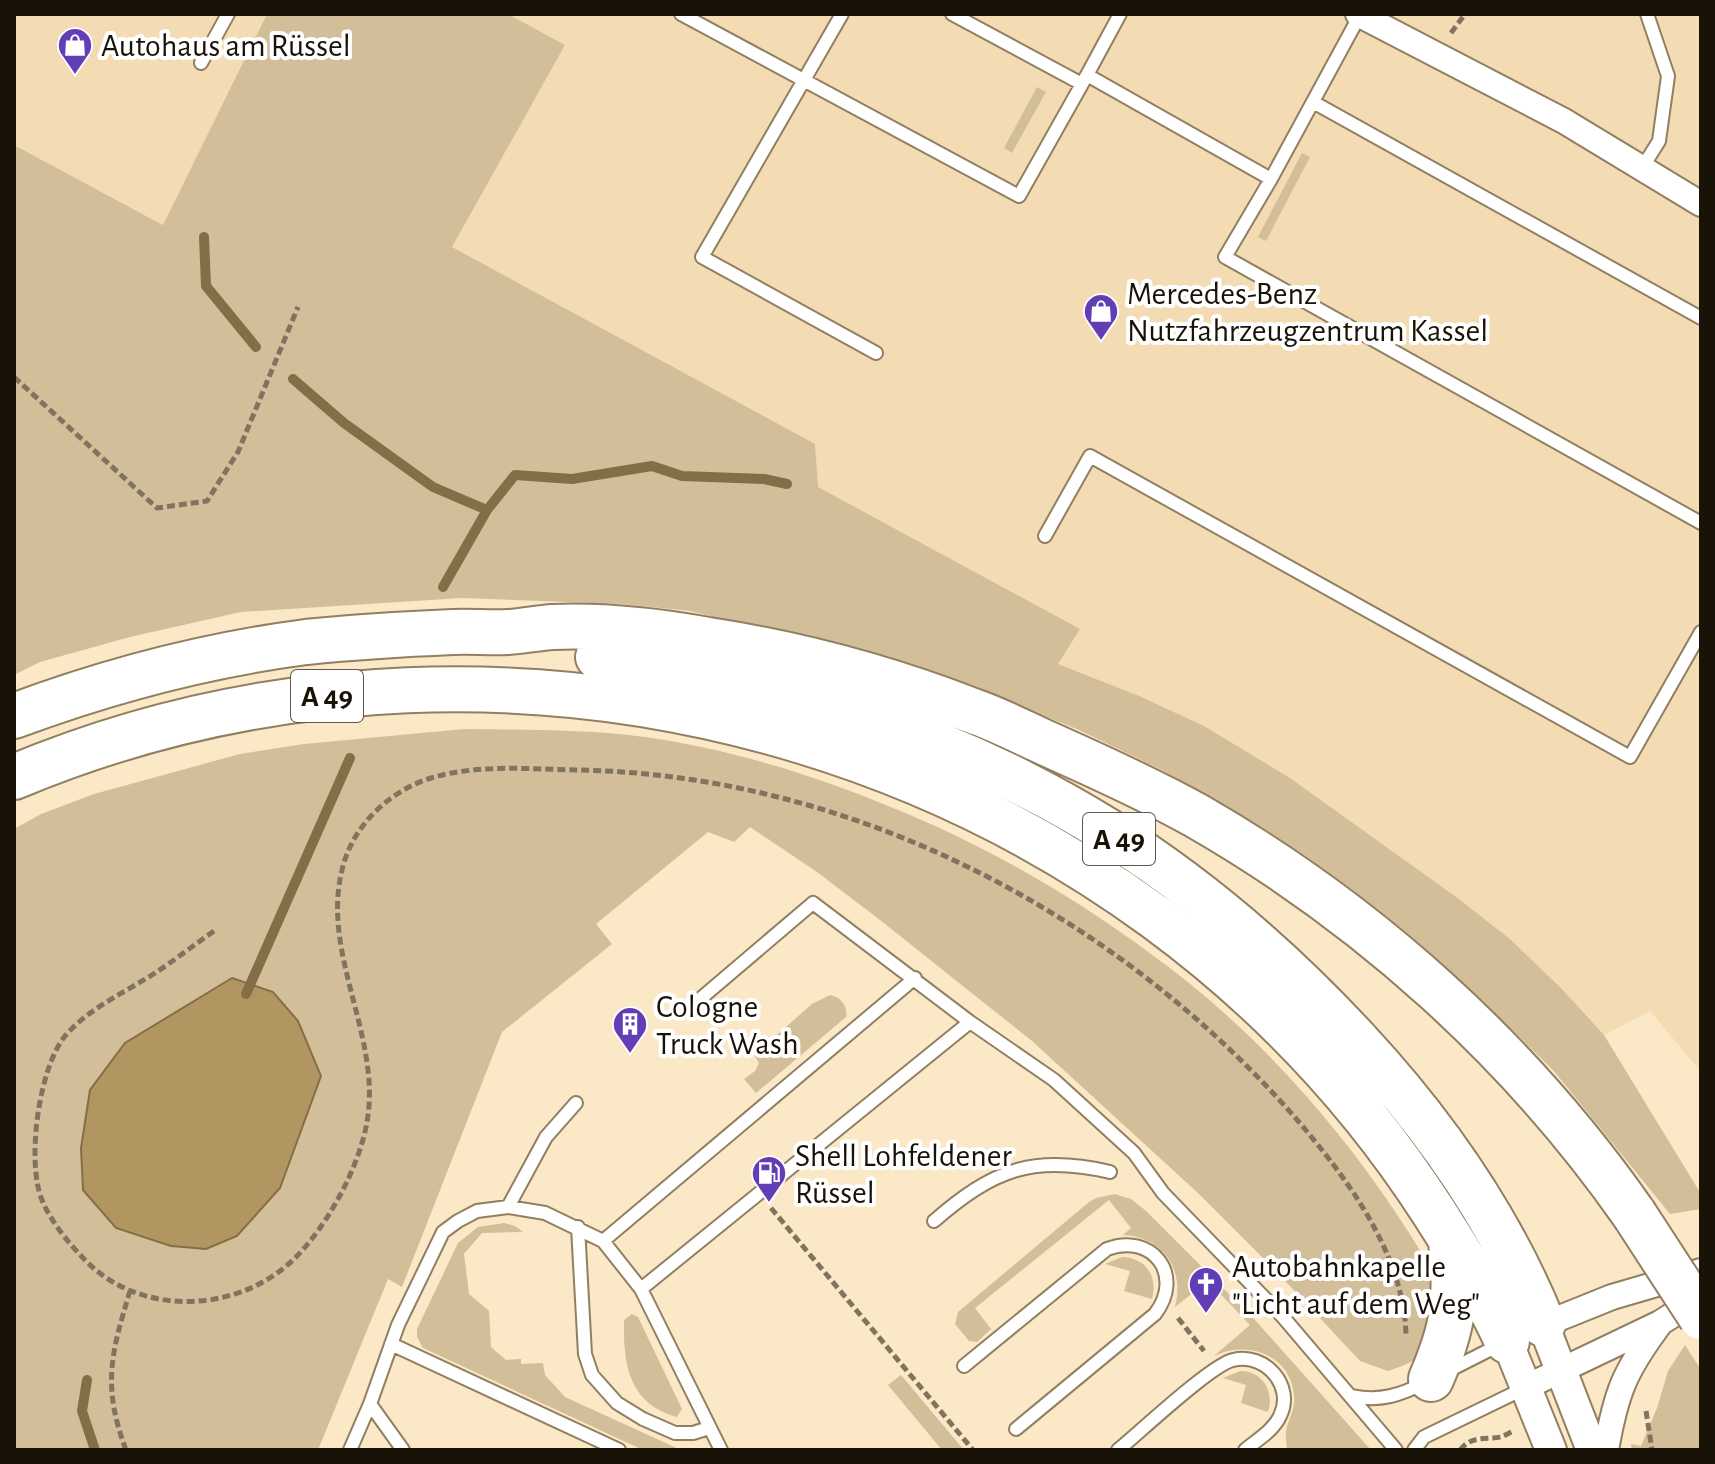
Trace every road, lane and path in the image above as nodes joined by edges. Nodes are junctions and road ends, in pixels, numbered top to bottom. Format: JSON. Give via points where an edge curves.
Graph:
{"nodes":[{"id":1,"x":228,"y":14,"type":"edge"},
{"id":2,"x":681,"y":14,"type":"edge"},
{"id":3,"x":842,"y":14,"type":"edge"},
{"id":4,"x":952,"y":14,"type":"edge"},
{"id":5,"x":1120,"y":14,"type":"edge"},
{"id":6,"x":1647,"y":14,"type":"edge"},
{"id":7,"x":1359,"y":15,"type":"edge"},
{"id":8,"x":201,"y":63,"type":"dead end"},
{"id":9,"x":804,"y":80,"type":"junction"},
{"id":10,"x":1085,"y":80,"type":"junction"},
{"id":11,"x":1313,"y":102,"type":"junction"},
{"id":12,"x":1642,"y":168,"type":"junction"},
{"id":13,"x":1271,"y":179,"type":"junction"},
{"id":14,"x":1701,"y":204,"type":"edge"},
{"id":15,"x":298,"y":307,"type":"dead end"},
{"id":16,"x":1701,"y":318,"type":"edge"},
{"id":17,"x":876,"y":353,"type":"dead end"},
{"id":18,"x":14,"y":377,"type":"edge"},
{"id":19,"x":1701,"y":523,"type":"edge"},
{"id":20,"x":1045,"y":536,"type":"dead end"},
{"id":21,"x":1701,"y":632,"type":"edge"},
{"id":22,"x":505,"y":633,"type":"junction"},
{"id":23,"x":14,"y":716,"type":"edge"},
{"id":24,"x":153,"y":728,"type":"junction"},
{"id":25,"x":14,"y":777,"type":"edge"},
{"id":26,"x":14,"y":810,"type":"edge"},
{"id":27,"x":214,"y":931,"type":"dead end"},
{"id":28,"x":915,"y":978,"type":"junction"},
{"id":29,"x":686,"y":1011,"type":"dead end"},
{"id":30,"x":970,"y":1022,"type":"junction"},
{"id":31,"x":576,"y":1103,"type":"dead end"},
{"id":32,"x":1110,"y":1172,"type":"dead end"},
{"id":33,"x":759,"y":1193,"type":"junction"},
{"id":34,"x":508,"y":1207,"type":"junction"},
{"id":35,"x":934,"y":1221,"type":"dead end"},
{"id":36,"x":578,"y":1227,"type":"junction"},
{"id":37,"x":1451,"y":1239,"type":"junction"},
{"id":38,"x":603,"y":1241,"type":"junction"},
{"id":39,"x":1701,"y":1271,"type":"edge"},
{"id":40,"x":641,"y":1289,"type":"junction"},
{"id":41,"x":130,"y":1291,"type":"junction"},
{"id":42,"x":1701,"y":1297,"type":"edge"},
{"id":43,"x":1164,"y":1302,"type":"junction"},
{"id":44,"x":1681,"y":1320,"type":"edge"},
{"id":45,"x":1525,"y":1332,"type":"junction"},
{"id":46,"x":1406,"y":1339,"type":"dead end"},
{"id":47,"x":391,"y":1344,"type":"junction"},
{"id":48,"x":964,"y":1366,"type":"dead end"},
{"id":49,"x":1218,"y":1367,"type":"junction"},
{"id":50,"x":1562,"y":1370,"type":"junction"},
{"id":51,"x":1431,"y":1379,"type":"junction"},
{"id":52,"x":1526,"y":1387,"type":"junction"},
{"id":53,"x":1351,"y":1395,"type":"junction"},
{"id":54,"x":1646,"y":1403,"type":"dead end"},
{"id":55,"x":370,"y":1404,"type":"junction"},
{"id":56,"x":1538,"y":1419,"type":"junction"},
{"id":57,"x":709,"y":1428,"type":"junction"},
{"id":58,"x":1016,"y":1429,"type":"dead end"},
{"id":59,"x":126,"y":1450,"type":"edge"},
{"id":60,"x":350,"y":1450,"type":"edge"},
{"id":61,"x":403,"y":1450,"type":"edge"},
{"id":62,"x":619,"y":1450,"type":"edge"},
{"id":63,"x":721,"y":1450,"type":"edge"},
{"id":64,"x":973,"y":1450,"type":"edge"},
{"id":65,"x":1118,"y":1450,"type":"edge"},
{"id":66,"x":1245,"y":1450,"type":"edge"},
{"id":67,"x":1396,"y":1450,"type":"edge"},
{"id":68,"x":1414,"y":1450,"type":"edge"},
{"id":69,"x":1460,"y":1450,"type":"edge"},
{"id":70,"x":1551,"y":1450,"type":"edge"},
{"id":71,"x":1592,"y":1450,"type":"edge"},
{"id":72,"x":1606,"y":1450,"type":"edge"},
{"id":73,"x":1652,"y":1450,"type":"edge"}],
"edges":[{"from":1,"to":8,"type":"lane"},
{"from":2,"to":9,"type":"lane"},
{"from":3,"to":9,"type":"lane"},
{"from":4,"to":10,"type":"lane"},
{"from":5,"to":10,"type":"lane"},
{"from":6,"to":12,"type":"lane","via":[[1668,76],[1659,141]]},
{"from":7,"to":11,"type":"lane"},
{"from":7,"to":12,"type":"street","via":[[1564,121]]},
{"from":9,"to":10,"type":"lane","via":[[1019,196]]},
{"from":9,"to":17,"type":"lane","via":[[702,257]]},
{"from":10,"to":13,"type":"lane"},
{"from":11,"to":13,"type":"lane"},
{"from":11,"to":16,"type":"lane"},
{"from":12,"to":14,"type":"street"},
{"from":13,"to":19,"type":"lane","via":[[1225,257]]},
{"from":15,"to":18,"type":"path","via":[[238,452],[207,501],[157,508]]},
{"from":20,"to":21,"type":"lane","via":[[1090,456],[1630,757]]},
{"from":22,"to":23,"type":"highway","number":"A 49","via":[[307,642],[233,654],[88,690]]},
{"from":22,"to":44,"type":"highway","bridge":true,"via":[[551,627],[620,630],[704,639],[816,661],[976,711],[1195,815],[1330,903],[1461,1011],[1515,1067],[1634,1214]]},
{"from":22,"to":45,"type":"highway","number":"A 49","via":[[591,656],[738,680],[822,703],[973,761],[1106,830],[1251,938],[1381,1068],[1436,1136],[1517,1264]]},
{"from":24,"to":25,"type":"highway","number":"A 49"},
{"from":24,"to":26,"type":"highway"},
{"from":24,"to":37,"type":"highway","number":"A 49","via":[[239,708],[327,696],[503,689],[659,706],[759,728],[871,764],[963,802],[1045,845],[1114,888],[1207,958],[1267,1011],[1357,1106]]},
{"from":27,"to":41,"type":"path","via":[[91,1012],[62,1039],[39,1107],[34,1168],[41,1199],[91,1266]]},
{"from":28,"to":29,"type":"lane","via":[[813,903]]},
{"from":28,"to":30,"type":"lane"},
{"from":28,"to":38,"type":"lane"},
{"from":30,"to":33,"type":"lane"},
{"from":30,"to":53,"type":"lane","via":[[1054,1080],[1134,1153],[1163,1193],[1243,1273]]},
{"from":31,"to":34,"type":"lane","via":[[546,1137]]},
{"from":32,"to":35,"type":"lane","via":[[1051,1163],[1005,1172]]},
{"from":33,"to":40,"type":"lane"},
{"from":33,"to":64,"type":"path"},
{"from":34,"to":36,"type":"lane","via":[[545,1213]]},
{"from":34,"to":47,"type":"lane","via":[[477,1211],[443,1232]]},
{"from":36,"to":38,"type":"lane"},
{"from":36,"to":57,"type":"lane","via":[[585,1354],[592,1375],[617,1403],[643,1419],[675,1433]]},
{"from":37,"to":45,"type":"highway","number":"A 49","via":[[1488,1300]]},
{"from":37,"to":51,"type":"highway","via":[[1453,1321]]},
{"from":38,"to":40,"type":"lane"},
{"from":39,"to":45,"type":"street","via":[[1612,1297]]},
{"from":40,"to":57,"type":"lane"},
{"from":41,"to":46,"type":"path","via":[[170,1303],[247,1290],[290,1263],[326,1221],[367,1123],[369,1068],[338,915],[342,867],[361,828],[388,798],[445,774],[596,770],[710,781],[821,807],[925,847],[1040,906],[1121,959],[1203,1022],[1323,1151],[1392,1262],[1405,1309]]},
{"from":41,"to":59,"type":"path","via":[[114,1346],[110,1391]]},
{"from":42,"to":44,"type":"street"},
{"from":43,"to":48,"type":"lane","via":[[1167,1278],[1155,1255],[1132,1244],[1119,1245],[1107,1249]]},
{"from":43,"to":49,"type":"path"},
{"from":43,"to":58,"type":"lane"},
{"from":44,"to":50,"type":"street"},
{"from":44,"to":72,"type":"street","via":[[1633,1360],[1616,1396]]},
{"from":45,"to":50,"type":"street"},
{"from":45,"to":51,"type":"lane"},
{"from":45,"to":52,"type":"street"},
{"from":47,"to":55,"type":"lane"},
{"from":47,"to":62,"type":"lane"},
{"from":49,"to":65,"type":"lane"},
{"from":49,"to":66,"type":"lane","via":[[1231,1360],[1257,1361],[1269,1367],[1283,1389],[1281,1415]]},
{"from":50,"to":52,"type":"street"},
{"from":50,"to":71,"type":"street"},
{"from":51,"to":53,"type":"lane","via":[[1389,1397]]},
{"from":52,"to":56,"type":"street"},
{"from":52,"to":68,"type":"lane","via":[[1424,1437]]},
{"from":53,"to":67,"type":"lane"},
{"from":54,"to":73,"type":"path"},
{"from":55,"to":60,"type":"lane"},
{"from":55,"to":61,"type":"lane"},
{"from":56,"to":69,"type":"path","via":[[1501,1437],[1464,1444]]},
{"from":56,"to":70,"type":"street"},
{"from":57,"to":63,"type":"lane"}]}
